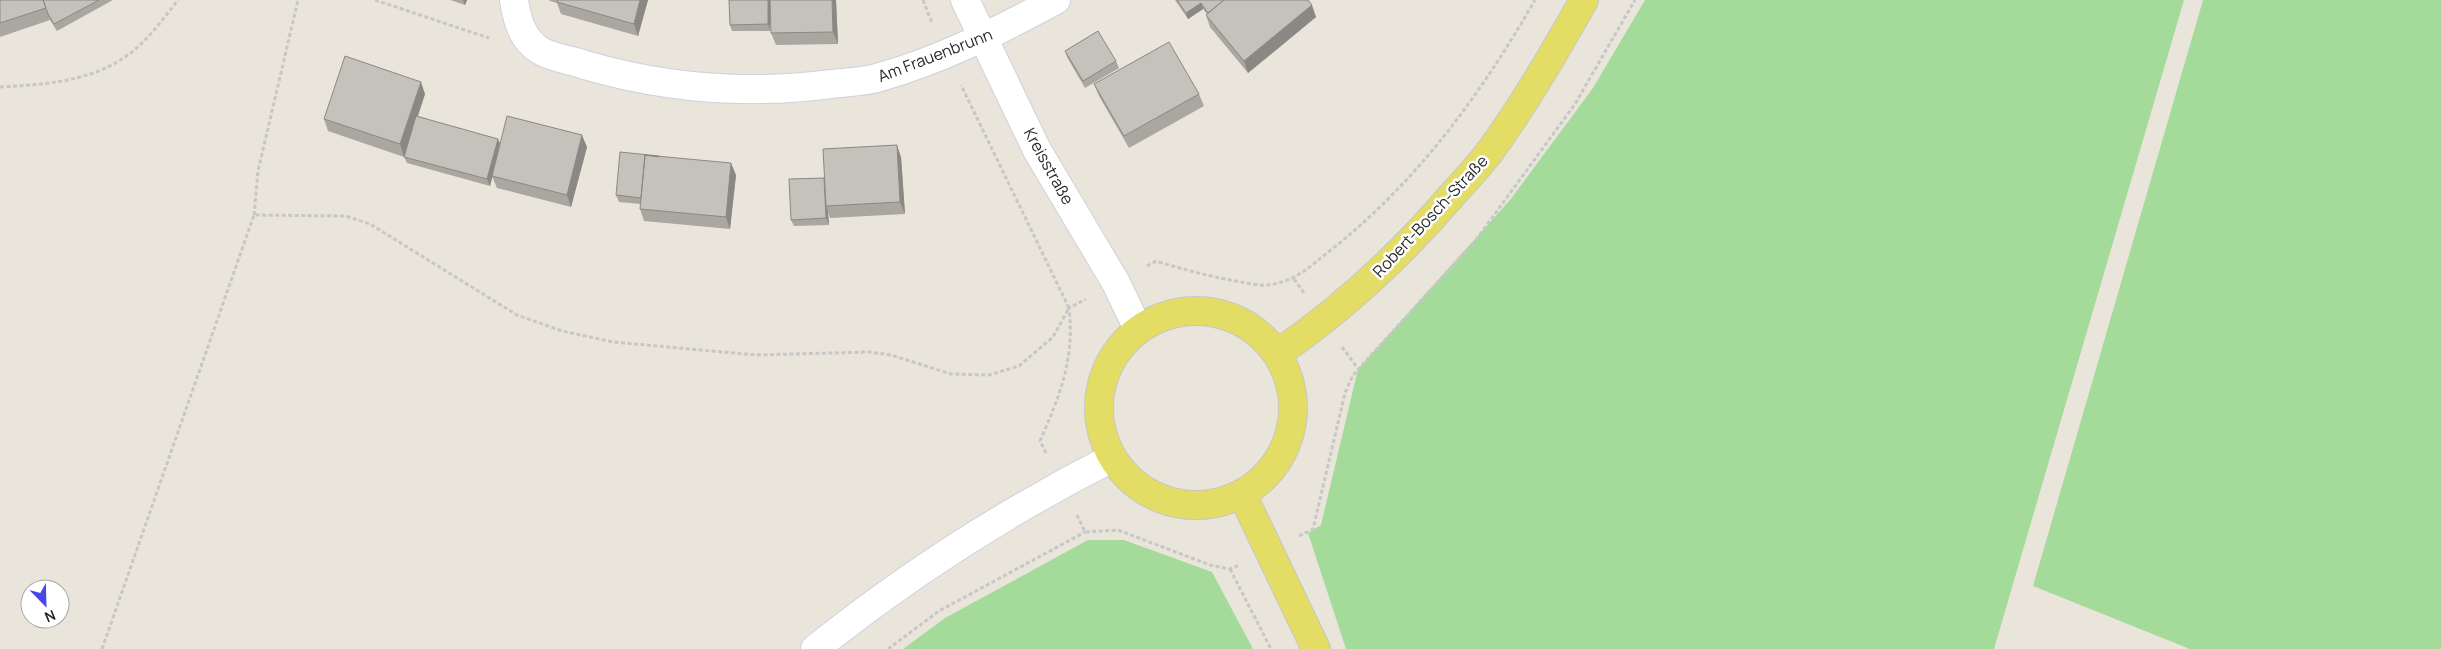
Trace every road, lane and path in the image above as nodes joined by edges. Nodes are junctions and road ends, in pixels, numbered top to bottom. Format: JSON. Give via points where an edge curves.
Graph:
{"nodes":[{"id":1,"x":178,"y":0,"type":"edge"},
{"id":2,"x":298,"y":0,"type":"edge"},
{"id":3,"x":375,"y":0,"type":"edge"},
{"id":4,"x":514,"y":0,"type":"edge"},
{"id":5,"x":923,"y":0,"type":"edge"},
{"id":6,"x":965,"y":0,"type":"edge"},
{"id":7,"x":1056,"y":0,"type":"edge"},
{"id":8,"x":1535,"y":0,"type":"edge"},
{"id":9,"x":1584,"y":0,"type":"edge"},
{"id":10,"x":521,"y":30,"type":"junction"},
{"id":11,"x":982,"y":39,"type":"junction"},
{"id":12,"x":945,"y":53,"type":"junction"},
{"id":13,"x":0,"y":87,"type":"edge"},
{"id":14,"x":254,"y":215,"type":"junction"},
{"id":15,"x":1116,"y":283,"type":"junction"},
{"id":16,"x":1069,"y":308,"type":"junction"},
{"id":17,"x":1138,"y":329,"type":"junction"},
{"id":18,"x":1277,"y":354,"type":"junction"},
{"id":19,"x":1359,"y":370,"type":"dead end"},
{"id":20,"x":1112,"y":458,"type":"junction"},
{"id":21,"x":1061,"y":484,"type":"junction"},
{"id":22,"x":1242,"y":494,"type":"junction"},
{"id":23,"x":1085,"y":532,"type":"junction"},
{"id":24,"x":1270,"y":550,"type":"junction"},
{"id":25,"x":1230,"y":569,"type":"junction"},
{"id":26,"x":102,"y":649,"type":"edge"},
{"id":27,"x":815,"y":649,"type":"edge"},
{"id":28,"x":888,"y":649,"type":"edge"},
{"id":29,"x":1271,"y":649,"type":"edge"},
{"id":30,"x":1316,"y":649,"type":"edge"}],
"edges":[{"from":1,"to":13,"type":"path","via":[[143,42],[110,66],[76,80]]},
{"from":2,"to":14,"type":"path","via":[[258,171]]},
{"from":3,"to":10,"type":"path","via":[[498,41]]},
{"from":4,"to":10,"type":"street","name":"Am Frauenbrunn"},
{"from":5,"to":12,"type":"path"},
{"from":6,"to":11,"type":"street","name":"Kreisstraße"},
{"from":7,"to":11,"type":"street","name":"Am Frauenbrunn"},
{"from":8,"to":15,"type":"path","via":[[1498,62],[1451,130],[1401,186],[1294,279],[1266,286],[1201,275],[1156,261]]},
{"from":9,"to":18,"type":"main road","name":"Robert-Bosch-Straße","via":[[1544,70],[1487,155],[1434,217],[1379,274],[1324,322]]},
{"from":10,"to":12,"type":"street","name":"Am Frauenbrunn","via":[[542,52],[628,78],[714,90],[785,90],[879,78]]},
{"from":11,"to":12,"type":"street","name":"Am Frauenbrunn"},
{"from":11,"to":15,"type":"street","name":"Kreisstraße","via":[[1037,150]]},
{"from":12,"to":16,"type":"path"},
{"from":14,"to":16,"type":"path","via":[[346,216],[370,224],[517,315],[562,332],[613,342],[756,355],[869,352],[891,355],[951,374],[989,375],[1019,366],[1052,337]]},
{"from":14,"to":26,"type":"path"},
{"from":15,"to":16,"type":"path"},
{"from":15,"to":17,"type":"street","name":"Kreisstraße"},
{"from":16,"to":21,"type":"path","via":[[1072,328],[1070,359],[1056,405],[1040,441]]},
{"from":17,"to":18,"type":"main road","via":[[1166,315],[1197,310],[1228,316],[1256,331]]},
{"from":17,"to":20,"type":"main road","via":[[1118,350],[1104,375],[1098,403],[1101,432]]},
{"from":18,"to":22,"type":"main road","via":[[1289,378],[1294,405],[1291,432],[1280,457],[1264,478]]},
{"from":19,"to":24,"type":"path","via":[[1352,375],[1345,393],[1313,529]]},
{"from":20,"to":21,"type":"street"},
{"from":20,"to":22,"type":"main road","via":[[1131,481],[1156,497],[1184,505],[1214,504]]},
{"from":21,"to":23,"type":"path"},
{"from":21,"to":27,"type":"street","via":[[946,555]]},
{"from":22,"to":24,"type":"main road"},
{"from":23,"to":25,"type":"path","via":[[1118,530],[1210,565]]},
{"from":23,"to":28,"type":"path","via":[[939,611]]},
{"from":24,"to":25,"type":"path"},
{"from":24,"to":30,"type":"main road"},
{"from":25,"to":29,"type":"path"}]}
